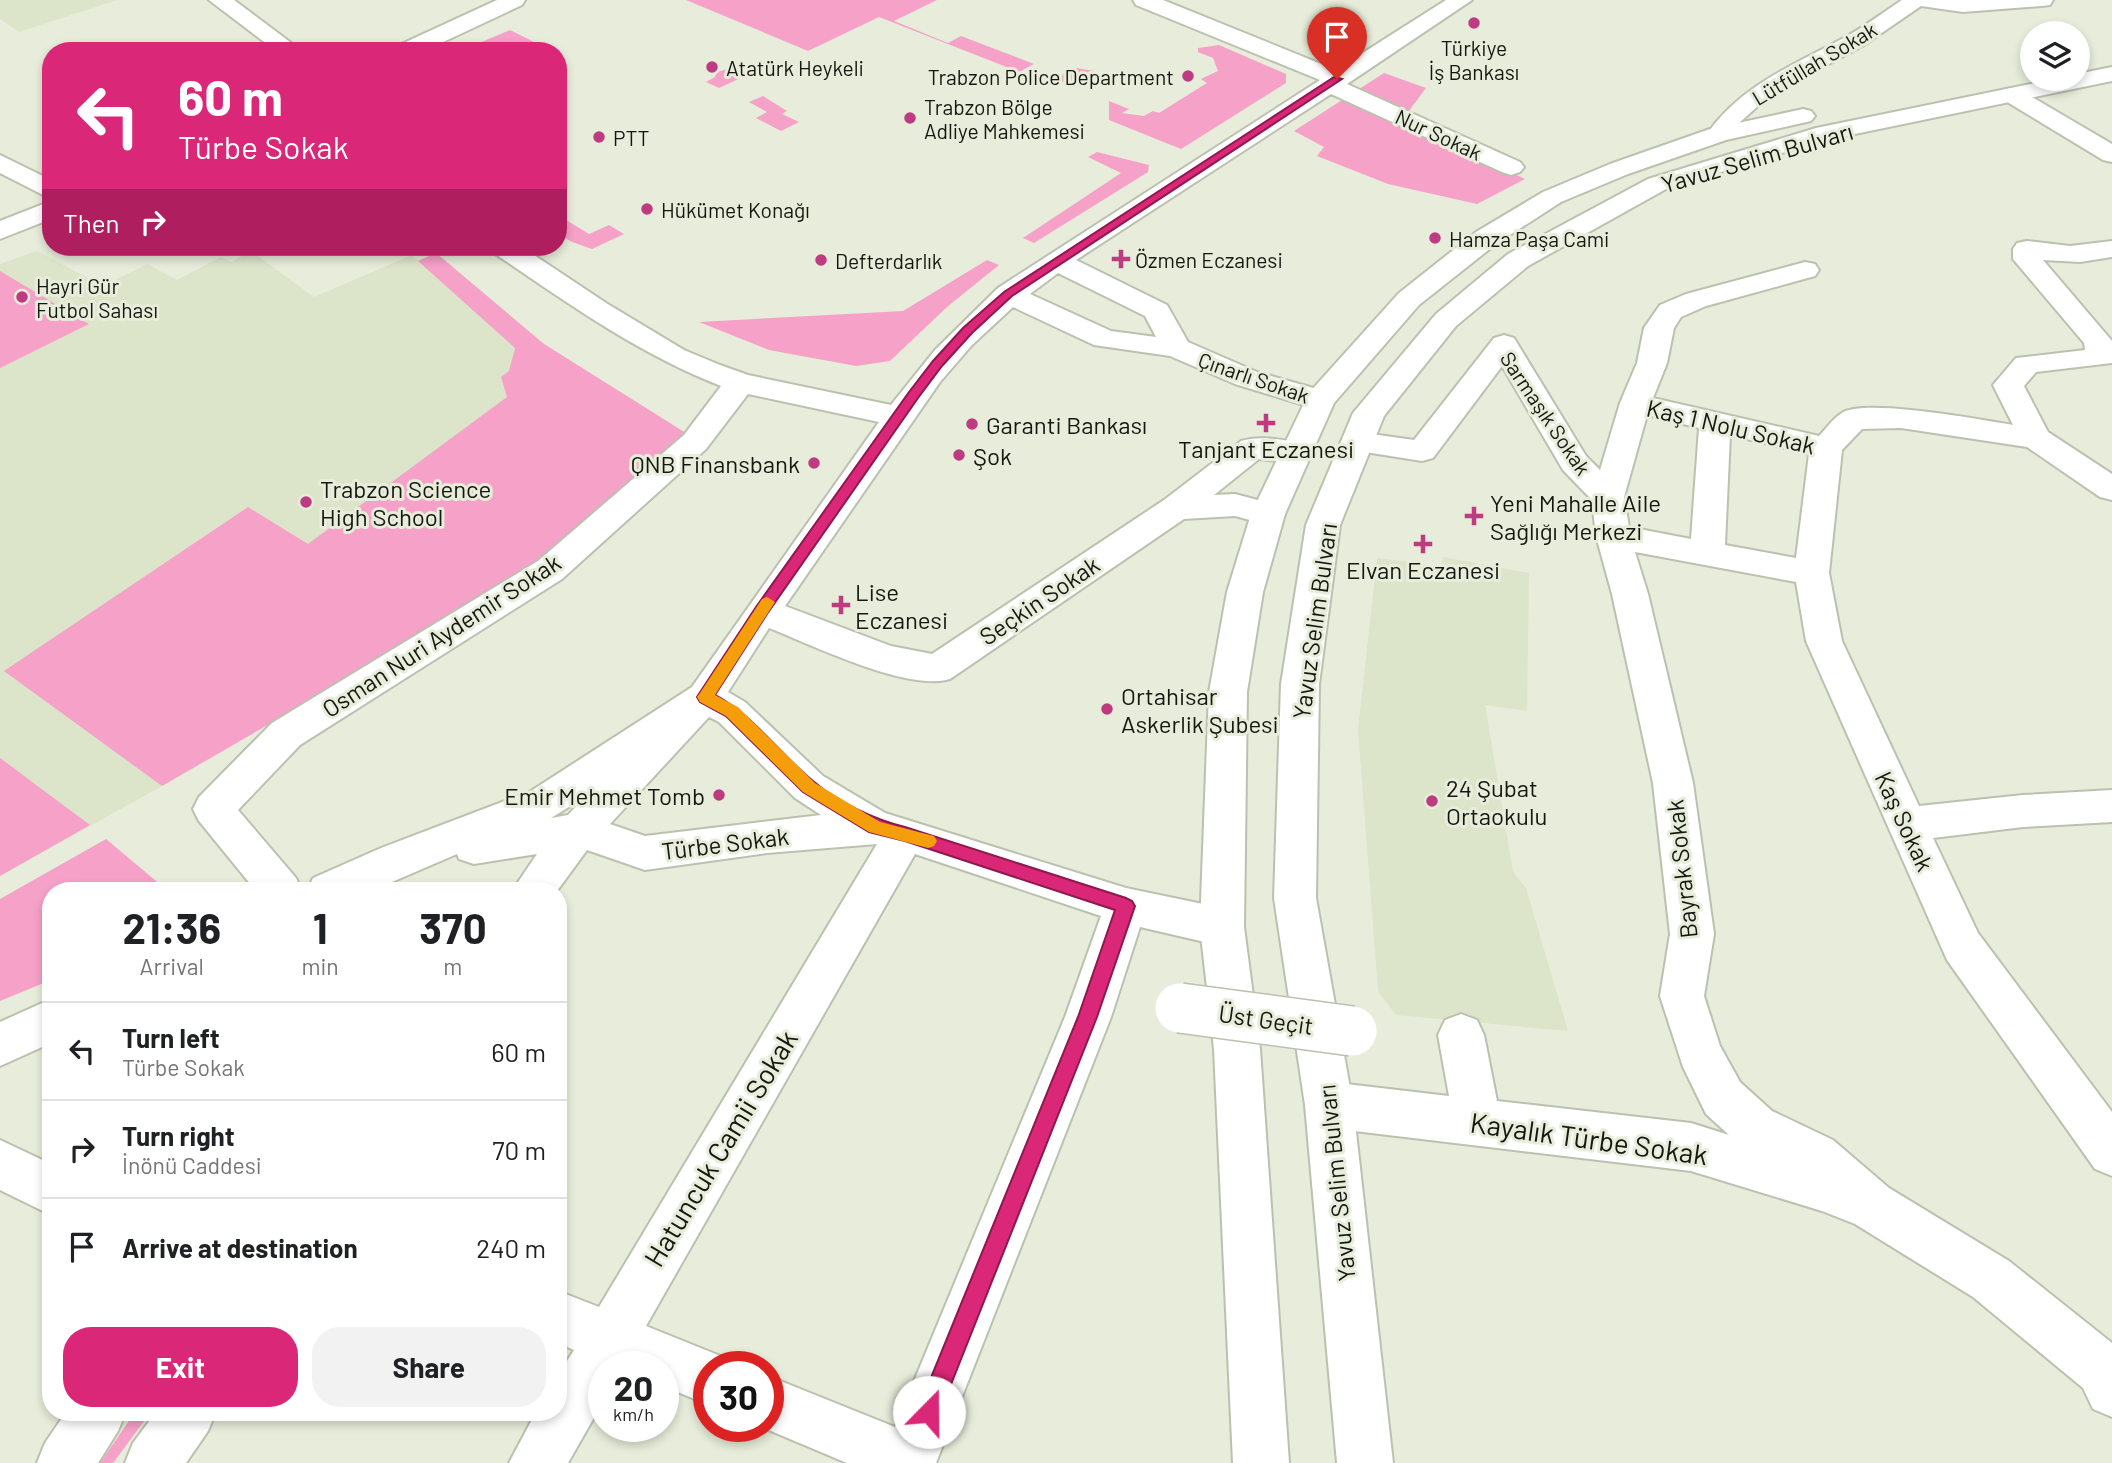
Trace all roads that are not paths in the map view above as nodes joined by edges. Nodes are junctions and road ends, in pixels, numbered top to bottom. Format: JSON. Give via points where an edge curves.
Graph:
{"nodes":[{"id":1,"x":220,"y":0,"type":"edge"},
{"id":2,"x":1144,"y":0,"type":"edge"},
{"id":3,"x":1461,"y":0,"type":"edge"},
{"id":4,"x":1918,"y":0,"type":"edge"},
{"id":5,"x":2042,"y":0,"type":"edge"},
{"id":6,"x":504,"y":2,"type":"edge"},
{"id":7,"x":278,"y":42,"type":"edge"},
{"id":8,"x":423,"y":42,"type":"edge"},
{"id":9,"x":2112,"y":54,"type":"edge"},
{"id":10,"x":2090,"y":58,"type":"edge"},
{"id":11,"x":2112,"y":74,"type":"edge"},
{"id":12,"x":2090,"y":76,"type":"edge"},
{"id":13,"x":1333,"y":81,"type":"junction"},
{"id":14,"x":2020,"y":82,"type":"edge"},
{"id":15,"x":2020,"y":83,"type":"edge"},
{"id":16,"x":2033,"y":91,"type":"edge"},
{"id":17,"x":1719,"y":134,"type":"junction"},
{"id":18,"x":2112,"y":155,"type":"edge"},
{"id":19,"x":0,"y":163,"type":"edge"},
{"id":20,"x":1511,"y":167,"type":"dead end"},
{"id":21,"x":42,"y":186,"type":"edge"},
{"id":22,"x":42,"y":213,"type":"edge"},
{"id":23,"x":0,"y":231,"type":"edge"},
{"id":24,"x":2112,"y":248,"type":"edge"},
{"id":25,"x":517,"y":256,"type":"edge"},
{"id":26,"x":561,"y":256,"type":"edge"},
{"id":27,"x":1056,"y":261,"type":"junction"},
{"id":28,"x":1805,"y":270,"type":"dead end"},
{"id":29,"x":1008,"y":294,"type":"junction"},
{"id":30,"x":1176,"y":348,"type":"junction"},
{"id":31,"x":740,"y":383,"type":"junction"},
{"id":32,"x":1320,"y":400,"type":"junction"},
{"id":33,"x":1635,"y":403,"type":"junction"},
{"id":34,"x":906,"y":405,"type":"junction"},
{"id":35,"x":1715,"y":421,"type":"junction"},
{"id":36,"x":2036,"y":438,"type":"junction"},
{"id":37,"x":1357,"y":442,"type":"junction"},
{"id":38,"x":1826,"y":448,"type":"junction"},
{"id":39,"x":1297,"y":453,"type":"junction"},
{"id":40,"x":1240,"y":458,"type":"junction"},
{"id":41,"x":2112,"y":489,"type":"edge"},
{"id":42,"x":1176,"y":508,"type":"junction"},
{"id":43,"x":1251,"y":510,"type":"junction"},
{"id":44,"x":1611,"y":516,"type":"junction"},
{"id":45,"x":1707,"y":554,"type":"junction"},
{"id":46,"x":1812,"y":573,"type":"junction"},
{"id":47,"x":762,"y":611,"type":"junction"},
{"id":48,"x":705,"y":697,"type":"junction"},
{"id":49,"x":2112,"y":806,"type":"edge"},
{"id":50,"x":1906,"y":824,"type":"junction"},
{"id":51,"x":579,"y":830,"type":"junction"},
{"id":52,"x":890,"y":831,"type":"junction"},
{"id":53,"x":397,"y":860,"type":"junction"},
{"id":54,"x":274,"y":882,"type":"edge"},
{"id":55,"x":348,"y":882,"type":"edge"},
{"id":56,"x":540,"y":882,"type":"edge"},
{"id":57,"x":1126,"y":906,"type":"junction"},
{"id":58,"x":1222,"y":927,"type":"junction"},
{"id":59,"x":1229,"y":990,"type":"junction"},
{"id":60,"x":42,"y":1024,"type":"edge"},
{"id":61,"x":1352,"y":1031,"type":"dead end"},
{"id":62,"x":1461,"y":1035,"type":"dead end"},
{"id":63,"x":0,"y":1045,"type":"edge"},
{"id":64,"x":1329,"y":1105,"type":"junction"},
{"id":65,"x":1477,"y":1122,"type":"junction"},
{"id":66,"x":2112,"y":1152,"type":"edge"},
{"id":67,"x":0,"y":1164,"type":"edge"},
{"id":68,"x":42,"y":1186,"type":"edge"},
{"id":69,"x":1871,"y":1206,"type":"junction"},
{"id":70,"x":567,"y":1320,"type":"edge"},
{"id":71,"x":609,"y":1336,"type":"junction"},
{"id":72,"x":693,"y":1371,"type":"edge"},
{"id":73,"x":2112,"y":1390,"type":"edge"},
{"id":74,"x":567,"y":1410,"type":"edge"},
{"id":75,"x":784,"y":1410,"type":"edge"},
{"id":76,"x":93,"y":1421,"type":"edge"},
{"id":77,"x":183,"y":1421,"type":"edge"},
{"id":78,"x":561,"y":1421,"type":"edge"},
{"id":79,"x":909,"y":1462,"type":"edge"},
{"id":80,"x":65,"y":1463,"type":"edge"},
{"id":81,"x":153,"y":1463,"type":"edge"},
{"id":82,"x":537,"y":1463,"type":"edge"},
{"id":83,"x":1261,"y":1463,"type":"edge"},
{"id":84,"x":1365,"y":1463,"type":"edge"}],
"edges":[{"from":1,"to":7,"type":"street"},
{"from":2,"to":13,"type":"street","name":"Nur Sokak"},
{"from":3,"to":13,"type":"street"},
{"from":4,"to":5,"type":"street","via":[[1963,6]]},
{"from":4,"to":17,"type":"street","name":"Lütfüllah Sokak","via":[[1760,93],[1733,112]]},
{"from":6,"to":8,"type":"street"},
{"from":9,"to":10,"type":"street"},
{"from":11,"to":12,"type":"street","name":"Yavuz Selim Bulvarı"},
{"from":13,"to":20,"type":"street","name":"Nur Sokak"},
{"from":13,"to":27,"type":"street"},
{"from":14,"to":17,"type":"street","name":"Yavuz Selim Bulvarı"},
{"from":15,"to":37,"type":"street","name":"Yavuz Selim Bulvarı","via":[[1816,135],[1657,184],[1518,260],[1456,311],[1369,412]]},
{"from":16,"to":18,"type":"street"},
{"from":17,"to":32,"type":"street","name":"Yavuz Selim Bulvarı","via":[[1552,197],[1486,238],[1409,299]]},
{"from":19,"to":21,"type":"street"},
{"from":22,"to":23,"type":"street"},
{"from":24,"to":36,"type":"street","via":[[2090,254],[2027,249],[2027,259],[2098,342],[2101,357],[2027,364],[2008,385]]},
{"from":25,"to":31,"type":"street","via":[[674,356]]},
{"from":26,"to":34,"type":"street","via":[[698,341],[754,364]]},
{"from":27,"to":29,"type":"street"},
{"from":27,"to":30,"type":"street","name":"Çınarlı Sokak","via":[[1157,311]]},
{"from":28,"to":33,"type":"street","name":"Sarmaşık Sokak","via":[[1670,311],[1659,328]]},
{"from":29,"to":30,"type":"street","via":[[1104,339]]},
{"from":29,"to":34,"type":"street","via":[[937,363]]},
{"from":30,"to":32,"type":"street","name":"Çınarlı Sokak","via":[[1246,378]]},
{"from":31,"to":34,"type":"street"},
{"from":31,"to":54,"type":"street","name":"Osman Nuri Aydemir Sokak","via":[[695,442],[550,570],[286,734],[213,809]]},
{"from":32,"to":39,"type":"street","name":"Yavuz Selim Bulvarı"},
{"from":33,"to":35,"type":"street","name":"Kaş 1 Nolu Sokak"},
{"from":33,"to":44,"type":"street","name":"Sarmaşık Sokak"},
{"from":34,"to":47,"type":"street"},
{"from":35,"to":38,"type":"street","name":"Kaş 1 Nolu Sokak"},
{"from":35,"to":45,"type":"street"},
{"from":36,"to":38,"type":"street","via":[[1901,418],[1853,419]]},
{"from":36,"to":41,"type":"street"},
{"from":37,"to":44,"type":"street","name":"Sarmaşık Sokak","via":[[1422,451],[1504,344]]},
{"from":37,"to":64,"type":"street","name":"Yavuz Selim Bulvarı","via":[[1323,525],[1300,684],[1295,898]]},
{"from":38,"to":46,"type":"street","name":"Kaş Sokak"},
{"from":39,"to":40,"type":"street"},
{"from":39,"to":43,"type":"street","name":"Yavuz Selim Bulvarı"},
{"from":40,"to":42,"type":"street","name":"Seçkin Sokak"},
{"from":40,"to":43,"type":"street"},
{"from":42,"to":43,"type":"street"},
{"from":42,"to":47,"type":"street","name":"Seçkin Sokak","via":[[937,669],[886,659]]},
{"from":43,"to":58,"type":"street","name":"Yavuz Selim Bulvarı","via":[[1245,592],[1228,692]]},
{"from":44,"to":45,"type":"street"},
{"from":44,"to":69,"type":"street","name":"Bayrak Sokak","via":[[1673,783],[1692,934],[1682,996],[1699,1052],[1723,1098],[1755,1127],[1816,1157]]},
{"from":45,"to":46,"type":"street"},
{"from":46,"to":50,"type":"street","name":"Kaş Sokak","via":[[1824,641]]},
{"from":47,"to":48,"type":"street"},
{"from":48,"to":51,"type":"street"},
{"from":48,"to":52,"type":"street","name":"Türbe Sokak","via":[[732,712],[809,787]]},
{"from":48,"to":53,"type":"street","via":[[545,803]]},
{"from":49,"to":50,"type":"street"},
{"from":50,"to":66,"type":"street","name":"Kaş Sokak","via":[[1962,946]]},
{"from":51,"to":52,"type":"street","name":"Türbe Sokak","via":[[645,853],[767,836]]},
{"from":51,"to":53,"type":"street"},
{"from":51,"to":56,"type":"street"},
{"from":52,"to":57,"type":"street","name":"Türbe Sokak"},
{"from":52,"to":71,"type":"street","name":"Hatuncuk Camii Sokak"},
{"from":53,"to":55,"type":"street"},
{"from":57,"to":58,"type":"street","name":"Türbe Sokak"},
{"from":57,"to":79,"type":"street","via":[[1087,1017]]},
{"from":58,"to":59,"type":"street","name":"Yavuz Selim Bulvarı"},
{"from":59,"to":61,"type":"street","name":"Üst Geçit","bridge":true,"via":[[1182,997]]},
{"from":59,"to":83,"type":"street","name":"Yavuz Selim Bulvarı","via":[[1237,1049]]},
{"from":60,"to":63,"type":"street"},
{"from":62,"to":65,"type":"street"},
{"from":64,"to":65,"type":"street","name":"Kayalık Türbe Sokak"},
{"from":64,"to":84,"type":"street","name":"Yavuz Selim Bulvarı"},
{"from":65,"to":69,"type":"street","name":"Kayalık Türbe Sokak","via":[[1691,1147]]},
{"from":67,"to":68,"type":"street"},
{"from":69,"to":73,"type":"street","name":"Kayalık Türbe Sokak","via":[[1992,1279],[2102,1369]]},
{"from":70,"to":71,"type":"street"},
{"from":71,"to":72,"type":"street"},
{"from":71,"to":74,"type":"street","name":"Hatuncuk Camii Sokak"},
{"from":75,"to":79,"type":"street"},
{"from":76,"to":80,"type":"street"},
{"from":77,"to":81,"type":"street"},
{"from":78,"to":82,"type":"street","name":"Hatuncuk Camii Sokak"}]}
